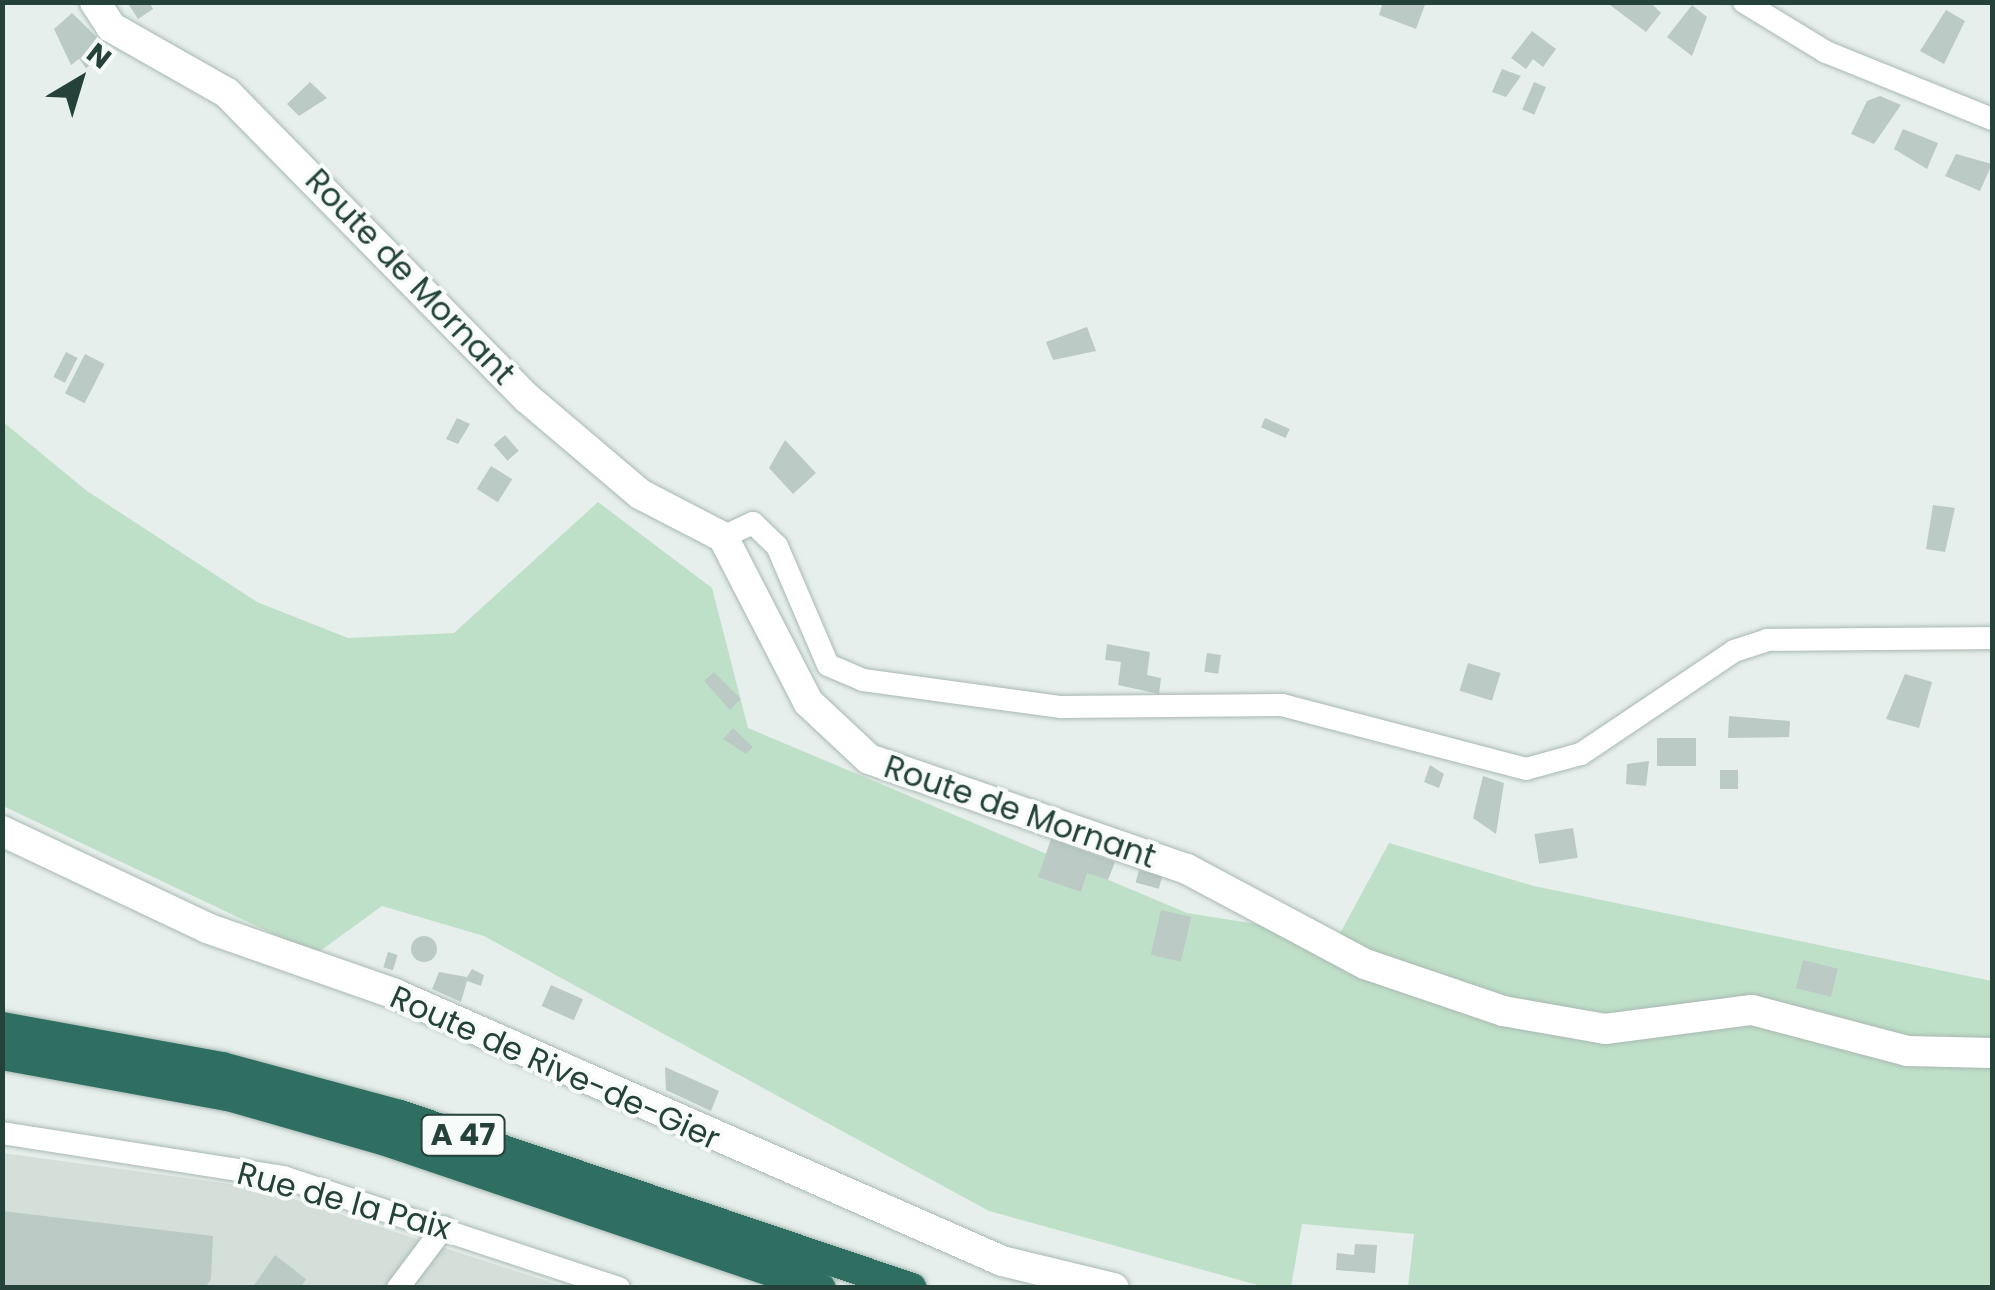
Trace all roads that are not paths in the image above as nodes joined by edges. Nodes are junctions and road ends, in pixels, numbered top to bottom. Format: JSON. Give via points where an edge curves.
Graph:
{"nodes":[{"id":1,"x":95,"y":2,"type":"edge"},
{"id":2,"x":1744,"y":2,"type":"edge"},
{"id":3,"x":1992,"y":119,"type":"edge"},
{"id":4,"x":724,"y":537,"type":"junction"},
{"id":5,"x":1992,"y":638,"type":"edge"},
{"id":6,"x":2,"y":832,"type":"edge"},
{"id":7,"x":2,"y":1027,"type":"edge"},
{"id":8,"x":1992,"y":1053,"type":"edge"},
{"id":9,"x":2,"y":1055,"type":"edge"},
{"id":10,"x":2,"y":1133,"type":"edge"},
{"id":11,"x":444,"y":1227,"type":"junction"},
{"id":12,"x":398,"y":1288,"type":"edge"},
{"id":13,"x":619,"y":1288,"type":"edge"},
{"id":14,"x":821,"y":1288,"type":"edge"},
{"id":15,"x":912,"y":1288,"type":"edge"},
{"id":16,"x":1114,"y":1288,"type":"edge"}],
"edges":[{"from":1,"to":4,"type":"main road","name":"Route de Mornant","via":[[110,27],[227,93],[528,399],[640,494]]},
{"from":2,"to":3,"type":"street","via":[[1826,52]]},
{"from":4,"to":5,"type":"street","via":[[752,523],[776,546],[828,665],[863,680],[1061,707],[1282,705],[1526,769],[1581,754],[1734,651],[1768,640]]},
{"from":4,"to":8,"type":"main road","name":"Route de Mornant","via":[[808,702],[869,759],[1187,869],[1382,971],[1503,1012],[1606,1029],[1752,1010],[1907,1051]]},
{"from":6,"to":16,"type":"main road","name":"Route de Rive-de-Gier","via":[[207,928],[394,994],[1002,1261]]},
{"from":7,"to":15,"type":"highway","number":"A 47","via":[[222,1068],[400,1115]]},
{"from":9,"to":14,"type":"highway","number":"A 47","via":[[228,1096],[369,1136]]},
{"from":10,"to":11,"type":"street","name":"Rue de la Paix","via":[[283,1177]]},
{"from":11,"to":12,"type":"street"},
{"from":11,"to":13,"type":"street","name":"Rue de la Paix"}]}
